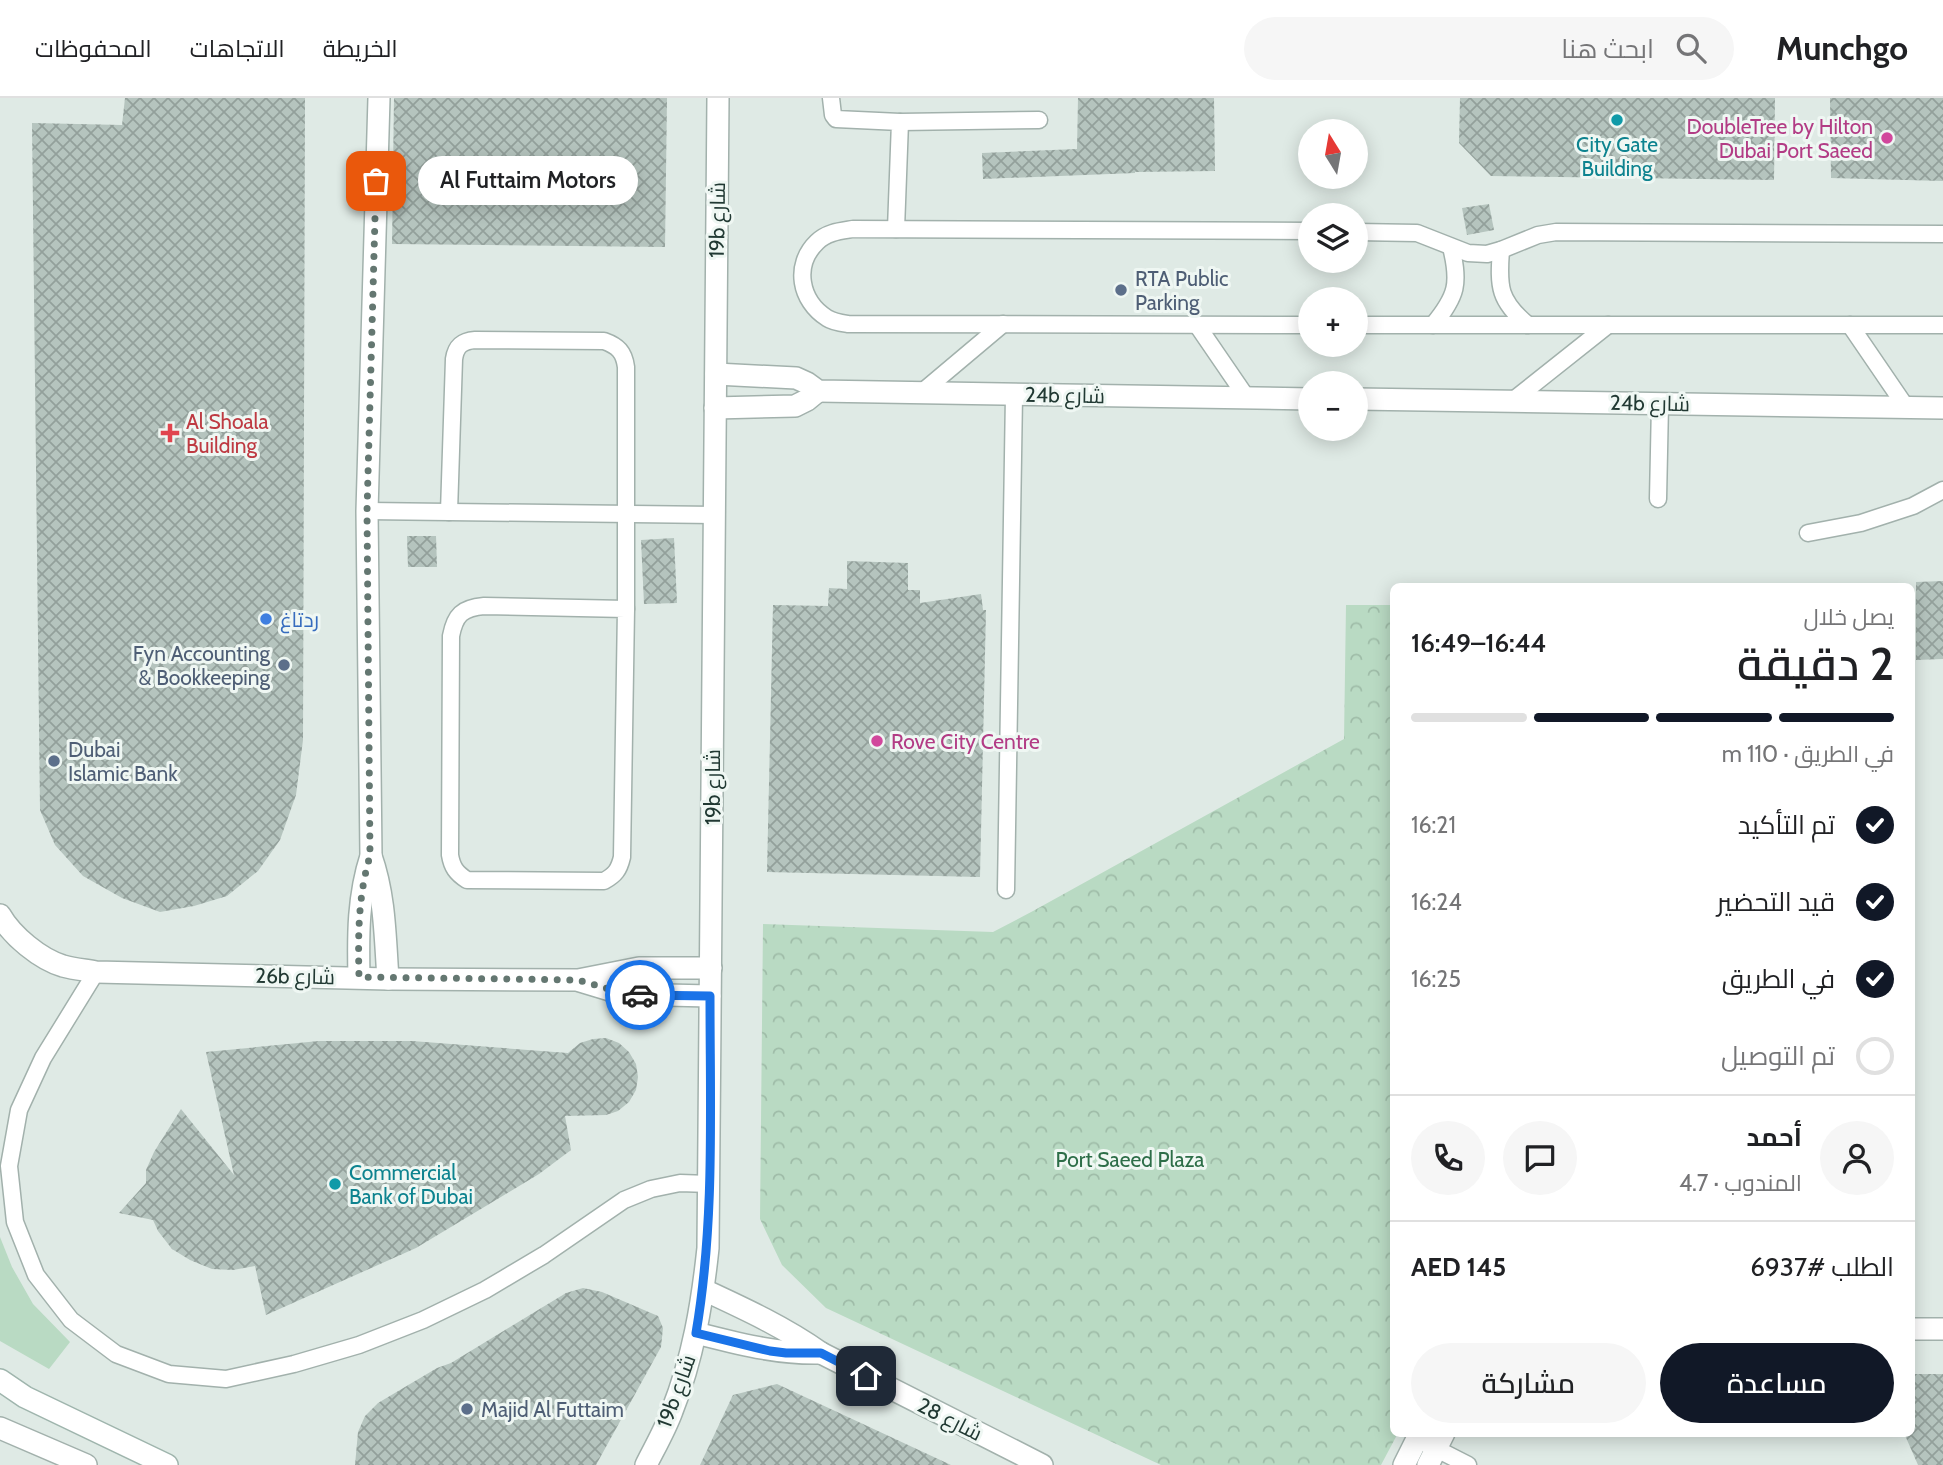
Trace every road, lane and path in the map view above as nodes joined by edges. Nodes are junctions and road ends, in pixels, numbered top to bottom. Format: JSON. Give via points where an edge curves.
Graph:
{"nodes":[{"id":1,"x":379,"y":98,"type":"edge"},
{"id":2,"x":719,"y":98,"type":"edge"},
{"id":3,"x":831,"y":98,"type":"edge"},
{"id":4,"x":1039,"y":120,"type":"dead end"},
{"id":5,"x":900,"y":122,"type":"junction"},
{"id":6,"x":896,"y":229,"type":"junction"},
{"id":7,"x":1298,"y":231,"type":"edge"},
{"id":8,"x":1368,"y":232,"type":"edge"},
{"id":9,"x":1943,"y":234,"type":"edge"},
{"id":10,"x":1451,"y":247,"type":"junction"},
{"id":11,"x":1501,"y":250,"type":"junction"},
{"id":12,"x":1003,"y":324,"type":"junction"},
{"id":13,"x":1197,"y":325,"type":"junction"},
{"id":14,"x":1298,"y":325,"type":"edge"},
{"id":15,"x":1368,"y":325,"type":"edge"},
{"id":16,"x":1433,"y":325,"type":"junction"},
{"id":17,"x":1528,"y":325,"type":"junction"},
{"id":18,"x":1608,"y":325,"type":"junction"},
{"id":19,"x":1850,"y":325,"type":"junction"},
{"id":20,"x":1943,"y":325,"type":"edge"},
{"id":21,"x":716,"y":374,"type":"junction"},
{"id":22,"x":818,"y":391,"type":"junction"},
{"id":23,"x":921,"y":393,"type":"junction"},
{"id":24,"x":1014,"y":395,"type":"junction"},
{"id":25,"x":1247,"y":398,"type":"junction"},
{"id":26,"x":1298,"y":399,"type":"edge"},
{"id":27,"x":1368,"y":399,"type":"edge"},
{"id":28,"x":1511,"y":402,"type":"junction"},
{"id":29,"x":1660,"y":404,"type":"junction"},
{"id":30,"x":1906,"y":407,"type":"junction"},
{"id":31,"x":715,"y":408,"type":"junction"},
{"id":32,"x":1943,"y":408,"type":"edge"},
{"id":33,"x":1943,"y":490,"type":"edge"},
{"id":34,"x":1658,"y":499,"type":"dead end"},
{"id":35,"x":367,"y":511,"type":"junction"},
{"id":36,"x":449,"y":512,"type":"junction"},
{"id":37,"x":627,"y":514,"type":"junction"},
{"id":38,"x":715,"y":515,"type":"junction"},
{"id":39,"x":1808,"y":533,"type":"dead end"},
{"id":40,"x":626,"y":609,"type":"junction"},
{"id":41,"x":370,"y":856,"type":"junction"},
{"id":42,"x":1006,"y":890,"type":"dead end"},
{"id":43,"x":0,"y":915,"type":"edge"},
{"id":44,"x":711,"y":968,"type":"junction"},
{"id":45,"x":96,"y":972,"type":"junction"},
{"id":46,"x":359,"y":977,"type":"junction"},
{"id":47,"x":387,"y":979,"type":"junction"},
{"id":48,"x":578,"y":980,"type":"junction"},
{"id":49,"x":710,"y":996,"type":"junction"},
{"id":50,"x":709,"y":1184,"type":"junction"},
{"id":51,"x":704,"y":1290,"type":"junction"},
{"id":52,"x":1915,"y":1329,"type":"edge"},
{"id":53,"x":1943,"y":1329,"type":"edge"},
{"id":54,"x":696,"y":1333,"type":"junction"},
{"id":55,"x":821,"y":1353,"type":"junction"},
{"id":56,"x":0,"y":1380,"type":"edge"},
{"id":57,"x":0,"y":1428,"type":"edge"},
{"id":58,"x":1429,"y":1444,"type":"edge"},
{"id":59,"x":1030,"y":1462,"type":"edge"},
{"id":60,"x":86,"y":1465,"type":"edge"},
{"id":61,"x":167,"y":1465,"type":"edge"},
{"id":62,"x":646,"y":1465,"type":"edge"},
{"id":63,"x":1404,"y":1465,"type":"edge"},
{"id":64,"x":1468,"y":1465,"type":"edge"}],
"edges":[{"from":1,"to":35,"type":"street"},
{"from":2,"to":21,"type":"street","name":"19b شارع"},
{"from":3,"to":5,"type":"lane","via":[[836,119]]},
{"from":4,"to":5,"type":"lane"},
{"from":5,"to":6,"type":"lane"},
{"from":6,"to":7,"type":"lane"},
{"from":6,"to":12,"type":"lane","via":[[853,229],[818,241],[806,256],[802,274],[804,293],[814,309],[830,320],[848,324]]},
{"from":8,"to":10,"type":"lane","via":[[1417,233]]},
{"from":9,"to":11,"type":"lane","via":[[1556,232]]},
{"from":10,"to":11,"type":"lane","via":[[1468,253]]},
{"from":10,"to":16,"type":"lane","via":[[1455,289]]},
{"from":11,"to":17,"type":"lane","via":[[1502,292],[1512,311]]},
{"from":12,"to":13,"type":"lane"},
{"from":12,"to":23,"type":"lane"},
{"from":13,"to":14,"type":"lane"},
{"from":13,"to":25,"type":"lane"},
{"from":15,"to":16,"type":"lane"},
{"from":16,"to":17,"type":"lane"},
{"from":17,"to":18,"type":"lane"},
{"from":18,"to":19,"type":"lane"},
{"from":18,"to":28,"type":"lane"},
{"from":19,"to":20,"type":"lane"},
{"from":19,"to":30,"type":"lane"},
{"from":21,"to":22,"type":"street","name":"24b شارع","via":[[796,377]]},
{"from":21,"to":31,"type":"street","name":"19b شارع"},
{"from":22,"to":23,"type":"street","name":"24b شارع"},
{"from":22,"to":31,"type":"street","name":"24b شارع","via":[[795,406]]},
{"from":23,"to":24,"type":"street","name":"24b شارع"},
{"from":24,"to":25,"type":"street","name":"24b شارع"},
{"from":24,"to":42,"type":"lane"},
{"from":25,"to":26,"type":"street","name":"24b شارع"},
{"from":27,"to":28,"type":"street","name":"24b شارع"},
{"from":28,"to":29,"type":"street","name":"24b شارع"},
{"from":29,"to":30,"type":"street","name":"24b شارع"},
{"from":29,"to":34,"type":"lane"},
{"from":30,"to":32,"type":"street","name":"24b شارع"},
{"from":31,"to":38,"type":"street","name":"19b شارع"},
{"from":33,"to":39,"type":"lane","via":[[1913,506],[1861,523]]},
{"from":35,"to":36,"type":"lane"},
{"from":35,"to":41,"type":"street"},
{"from":36,"to":37,"type":"lane"},
{"from":36,"to":37,"type":"lane","via":[[454,359],[460,345],[467,341],[604,341],[625,358]]},
{"from":37,"to":38,"type":"lane"},
{"from":37,"to":40,"type":"lane"},
{"from":38,"to":44,"type":"street","name":"19b شارع"},
{"from":40,"to":40,"type":"lane","via":[[471,607],[453,623],[450,855],[457,874],[467,880],[604,881],[620,868]]},
{"from":41,"to":46,"type":"street","via":[[359,912]]},
{"from":41,"to":47,"type":"street","via":[[384,911]]},
{"from":43,"to":45,"type":"street","name":"26b شارع","via":[[30,949],[61,965]]},
{"from":44,"to":48,"type":"street","name":"26b شارع","via":[[639,968]]},
{"from":44,"to":49,"type":"street","name":"19b شارع"},
{"from":45,"to":46,"type":"street","name":"26b شارع"},
{"from":45,"to":50,"type":"lane","via":[[43,1058],[19,1110],[9,1166],[15,1222],[36,1275],[71,1320],[116,1354],[169,1374],[226,1379],[359,1345],[485,1290],[624,1200],[680,1183]]},
{"from":46,"to":47,"type":"street","name":"26b شارع"},
{"from":47,"to":48,"type":"street","name":"26b شارع"},
{"from":48,"to":49,"type":"street","name":"26b شارع","via":[[623,993]]},
{"from":49,"to":50,"type":"street","name":"19b شارع"},
{"from":50,"to":51,"type":"street","name":"19b شارع"},
{"from":51,"to":54,"type":"street","name":"19b شارع"},
{"from":51,"to":55,"type":"street","name":"شارع 28","via":[[798,1336]]},
{"from":52,"to":53,"type":"street"},
{"from":54,"to":55,"type":"street","name":"شارع 28","via":[[770,1351]]},
{"from":54,"to":62,"type":"street","name":"19b شارع","via":[[671,1414]]},
{"from":55,"to":59,"type":"street","name":"شارع 28"},
{"from":56,"to":61,"type":"street","via":[[25,1397]]},
{"from":57,"to":60,"type":"street"},
{"from":58,"to":63,"type":"street"},
{"from":58,"to":64,"type":"lane"}]}
